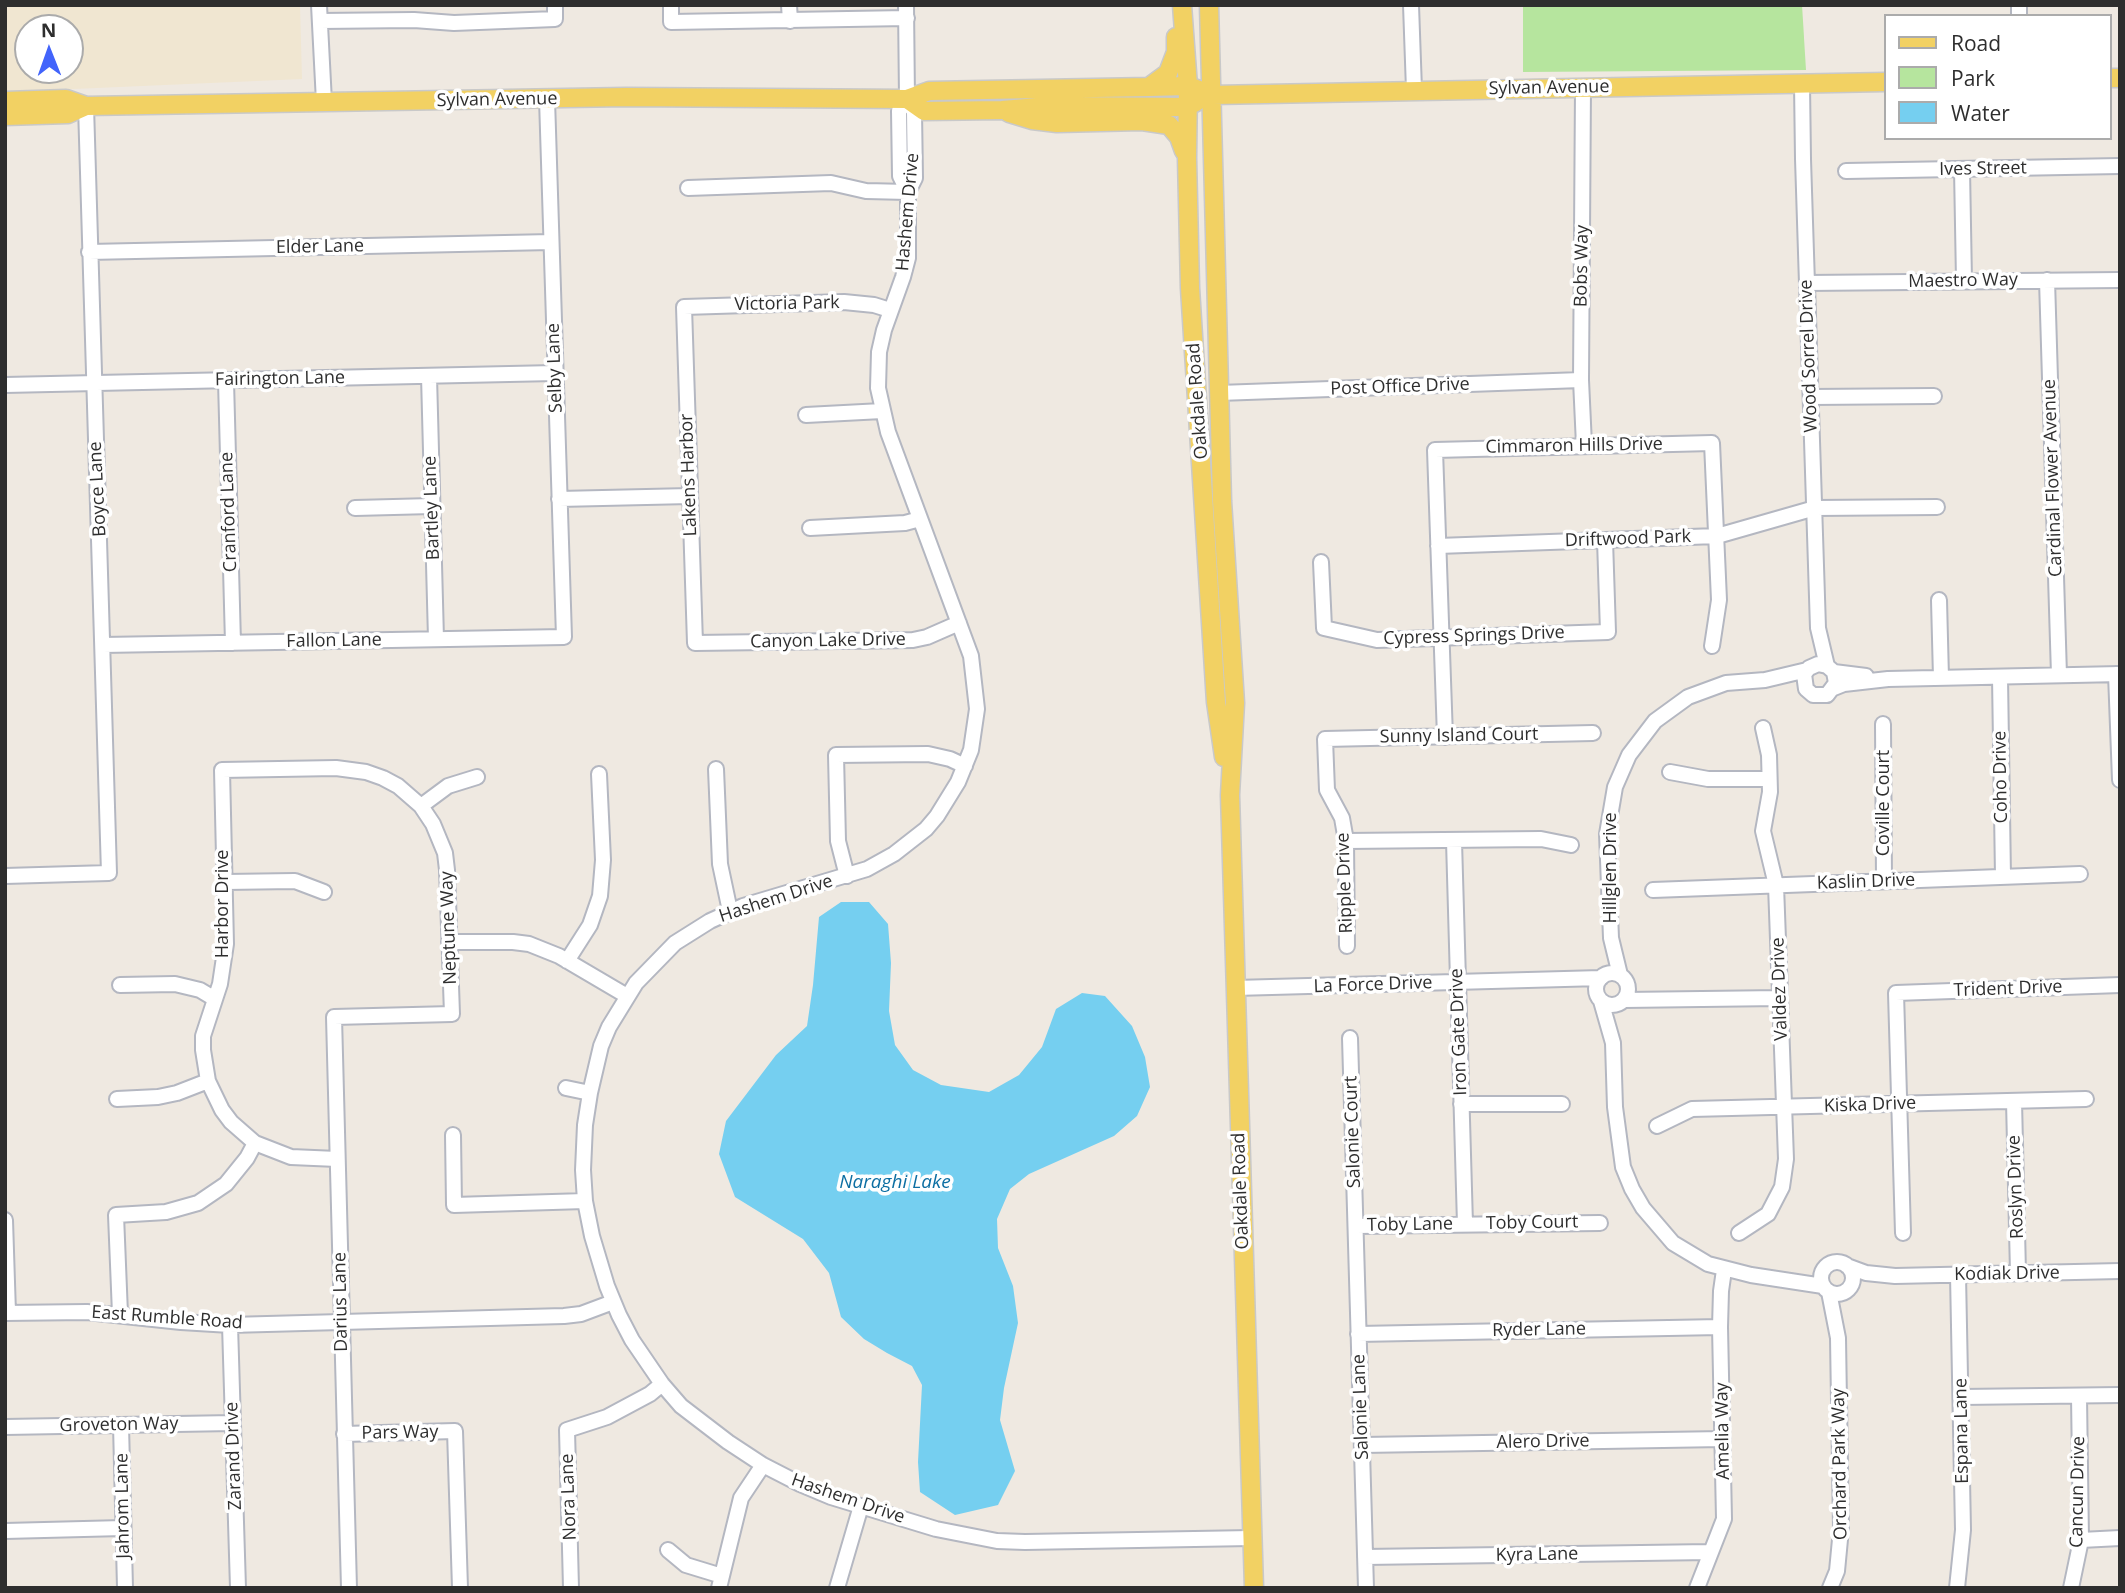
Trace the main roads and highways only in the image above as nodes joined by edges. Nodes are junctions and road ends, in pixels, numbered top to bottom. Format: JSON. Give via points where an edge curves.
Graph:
{"nodes":[{"id":1,"x":1209,"y":5,"type":"edge"},
{"id":2,"x":1182,"y":8,"type":"edge"},
{"id":3,"x":1884,"y":82,"type":"edge"},
{"id":4,"x":1188,"y":86,"type":"junction"},
{"id":5,"x":1149,"y":87,"type":"junction"},
{"id":6,"x":1213,"y":95,"type":"junction"},
{"id":7,"x":907,"y":99,"type":"junction"},
{"id":8,"x":5,"y":101,"type":"edge"},
{"id":9,"x":86,"y":106,"type":"junction"},
{"id":10,"x":1187,"y":107,"type":"junction"},
{"id":11,"x":1002,"y":110,"type":"junction"},
{"id":12,"x":5,"y":116,"type":"edge"},
{"id":13,"x":1187,"y":159,"type":"junction"},
{"id":14,"x":1209,"y":593,"type":"junction"},
{"id":15,"x":1234,"y":703,"type":"junction"},
{"id":16,"x":1230,"y":795,"type":"junction"},
{"id":17,"x":1254,"y":1588,"type":"edge"}],
"edges":[{"from":1,"to":6,"type":"main road","name":"Oakdale Road"},
{"from":2,"to":4,"type":"main road","name":"Oakdale Road"},
{"from":2,"to":5,"type":"main road","via":[[1173,63],[1168,73]]},
{"from":3,"to":6,"type":"main road","name":"Sylvan Avenue"},
{"from":4,"to":5,"type":"main road","name":"Sylvan Avenue"},
{"from":4,"to":6,"type":"main road","name":"Sylvan Avenue"},
{"from":4,"to":10,"type":"main road","name":"Oakdale Road"},
{"from":5,"to":7,"type":"main road","name":"Sylvan Avenue","via":[[929,90]]},
{"from":6,"to":10,"type":"main road","name":"Sylvan Avenue"},
{"from":6,"to":15,"type":"main road","name":"Oakdale Road","via":[[1222,500]]},
{"from":7,"to":9,"type":"main road","name":"Sylvan Avenue","via":[[626,97]]},
{"from":7,"to":11,"type":"main road","name":"Sylvan Avenue","via":[[924,111]]},
{"from":8,"to":9,"type":"main road","name":"Sylvan Avenue","via":[[66,99]]},
{"from":9,"to":12,"type":"main road","name":"Sylvan Avenue","via":[[68,114]]},
{"from":10,"to":11,"type":"main road","name":"Sylvan Avenue"},
{"from":10,"to":13,"type":"main road","name":"Oakdale Road"},
{"from":11,"to":13,"type":"main road","via":[[1057,123],[1142,121],[1168,125],[1179,137]]},
{"from":13,"to":14,"type":"main road","name":"Oakdale Road","via":[[1190,288]]},
{"from":14,"to":15,"type":"main road","via":[[1218,603],[1224,666]]},
{"from":14,"to":16,"type":"main road","name":"Oakdale Road","via":[[1216,702]]},
{"from":15,"to":16,"type":"main road","name":"Oakdale Road"},
{"from":16,"to":17,"type":"main road","name":"Oakdale Road"}]}
